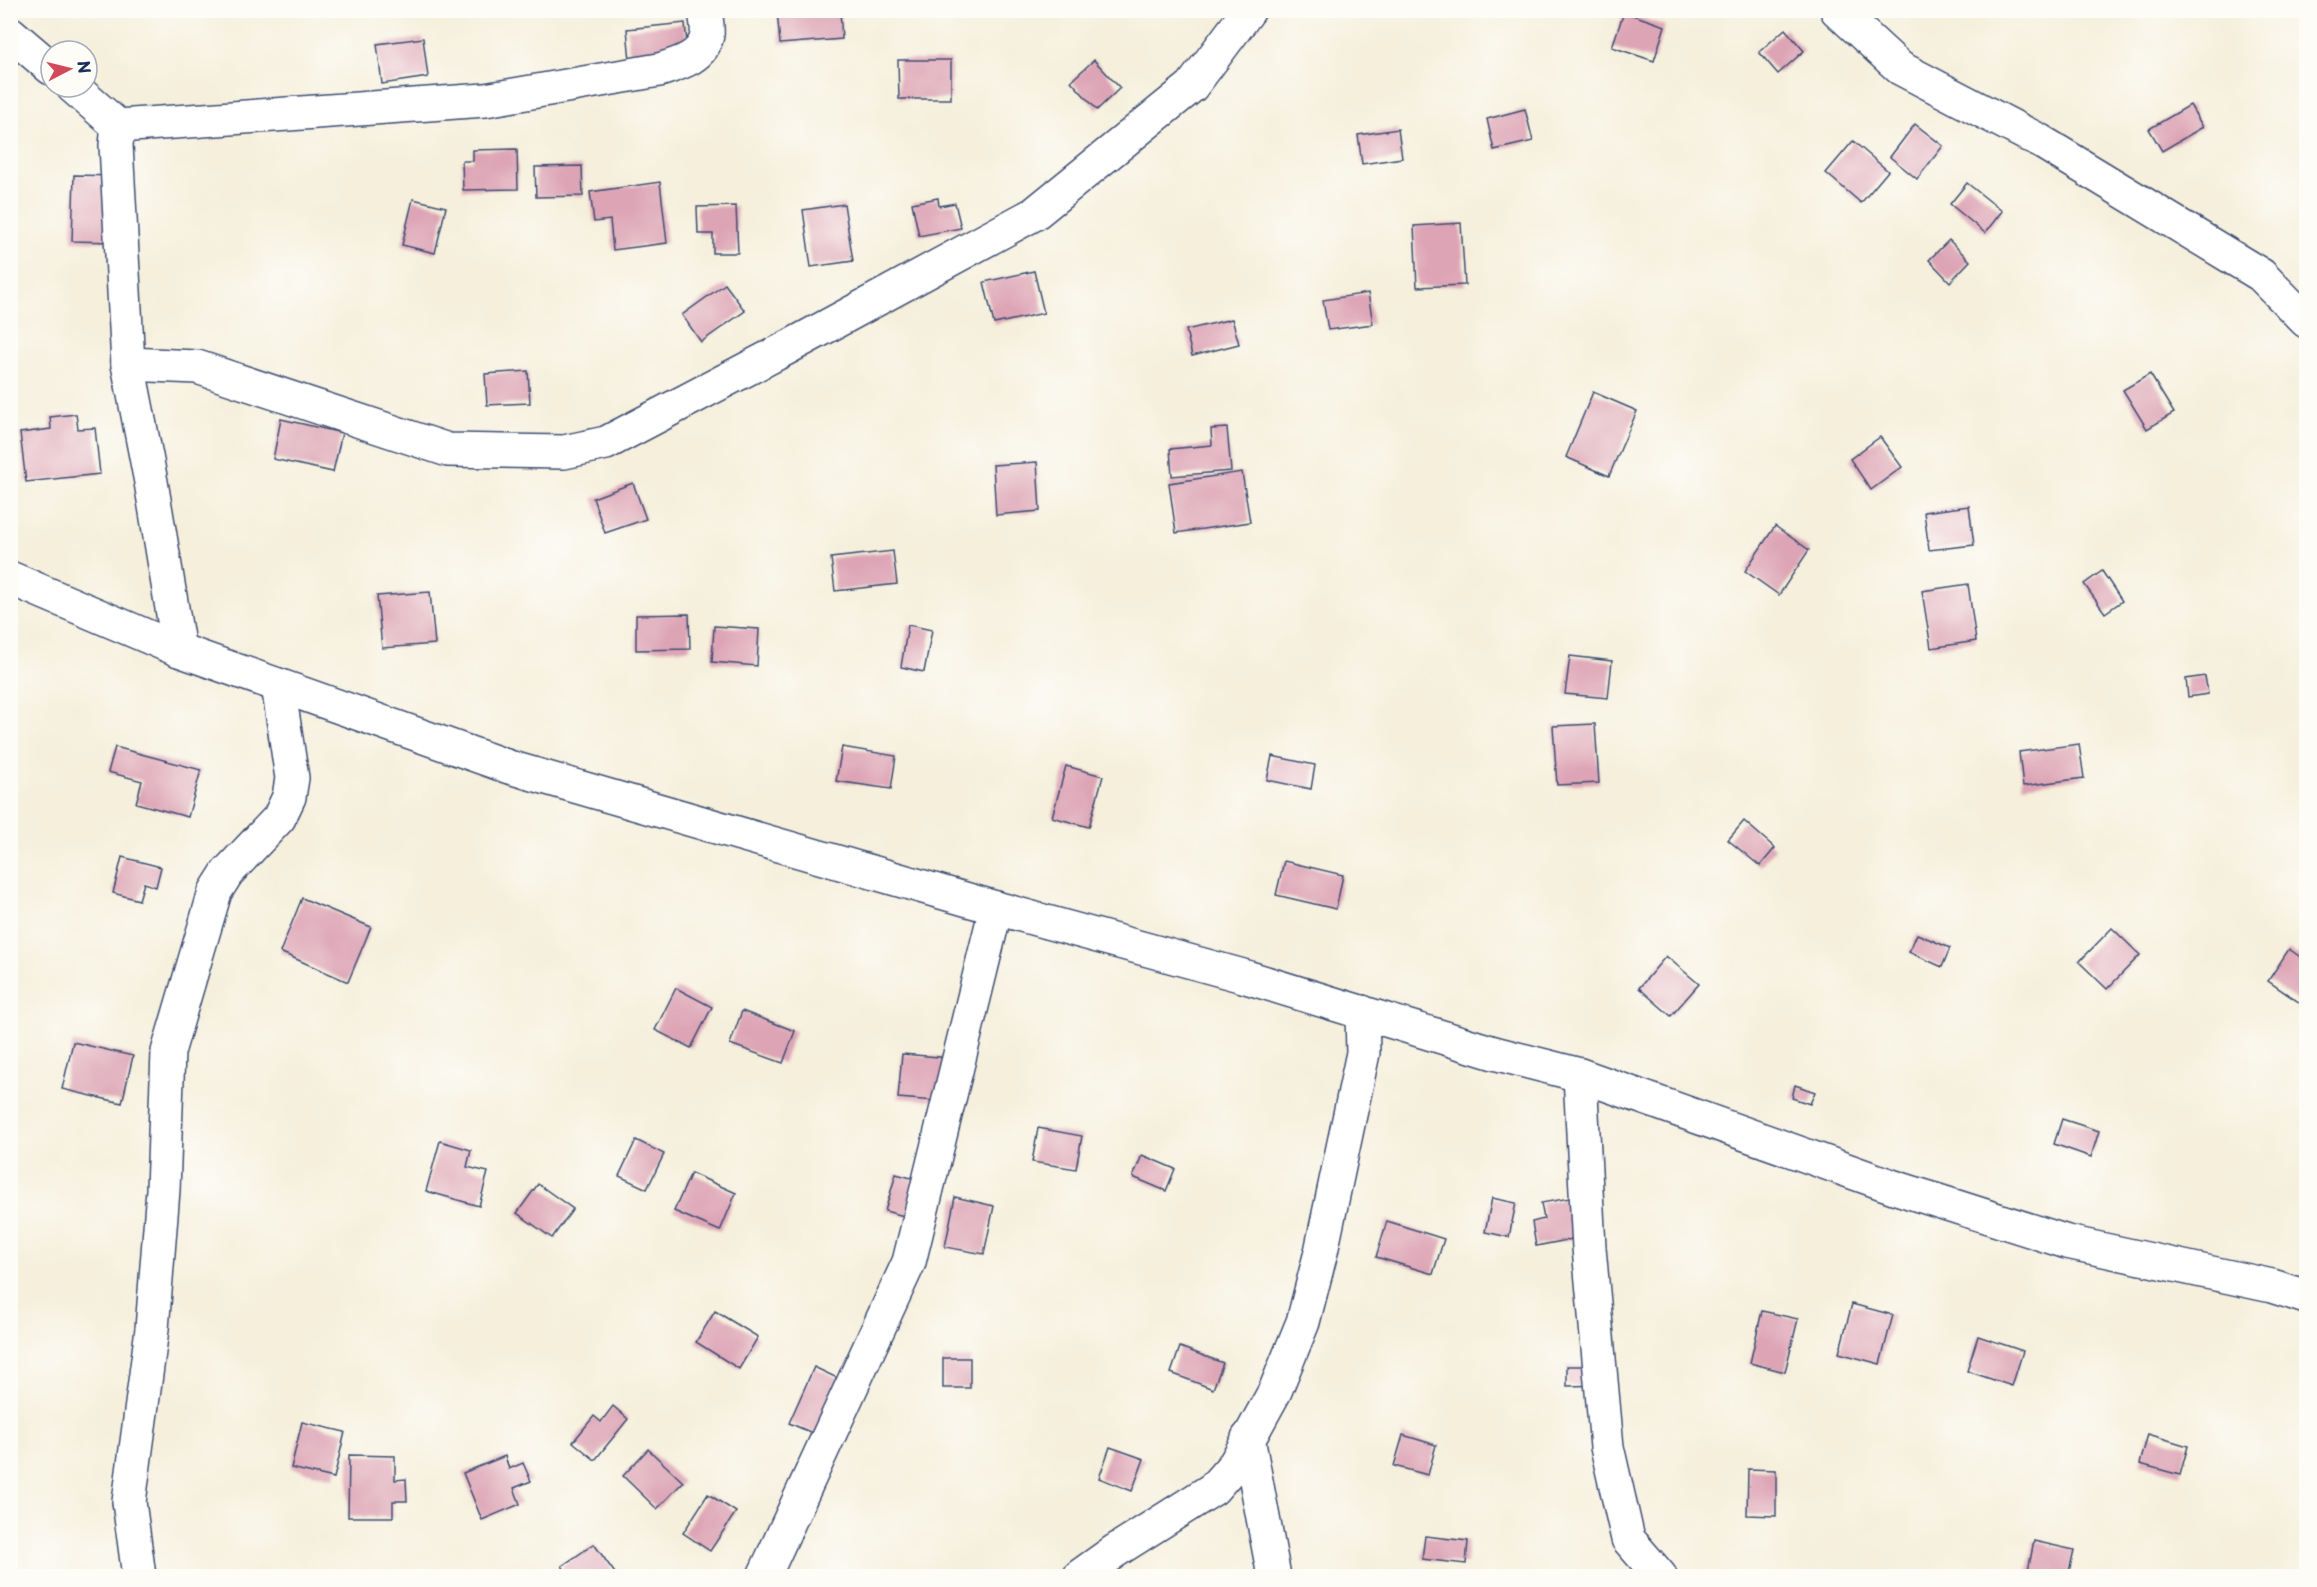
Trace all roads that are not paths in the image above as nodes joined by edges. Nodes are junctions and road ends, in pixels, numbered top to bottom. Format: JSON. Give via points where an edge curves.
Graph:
{"nodes":[{"id":1,"x":705,"y":10,"type":"edge"},
{"id":2,"x":1249,"y":10,"type":"edge"},
{"id":3,"x":1837,"y":10,"type":"edge"},
{"id":4,"x":10,"y":33,"type":"edge"},
{"id":5,"x":39,"y":58,"type":"edge"},
{"id":6,"x":87,"y":99,"type":"edge"},
{"id":7,"x":118,"y":126,"type":"junction"},
{"id":8,"x":2307,"y":321,"type":"edge"},
{"id":9,"x":128,"y":364,"type":"junction"},
{"id":10,"x":10,"y":578,"type":"edge"},
{"id":11,"x":179,"y":650,"type":"junction"},
{"id":12,"x":278,"y":686,"type":"junction"},
{"id":13,"x":996,"y":908,"type":"junction"},
{"id":14,"x":1362,"y":1012,"type":"junction"},
{"id":15,"x":1580,"y":1075,"type":"junction"},
{"id":16,"x":2307,"y":1297,"type":"edge"},
{"id":17,"x":1248,"y":1438,"type":"junction"},
{"id":18,"x":139,"y":1576,"type":"edge"},
{"id":19,"x":764,"y":1576,"type":"edge"},
{"id":20,"x":1080,"y":1576,"type":"edge"},
{"id":21,"x":1274,"y":1576,"type":"edge"},
{"id":22,"x":1660,"y":1576,"type":"edge"}],
"edges":[{"from":1,"to":7,"type":"street","via":[[707,34],[701,49],[685,62],[659,70],[485,100]]},
{"from":2,"to":9,"type":"street","via":[[1192,86],[1034,214],[606,443],[564,452],[448,450],[197,367]]},
{"from":3,"to":8,"type":"street","via":[[1900,68],[2040,141],[2261,275]]},
{"from":4,"to":5,"type":"street"},
{"from":6,"to":7,"type":"street"},
{"from":7,"to":9,"type":"street"},
{"from":9,"to":11,"type":"street"},
{"from":10,"to":11,"type":"street"},
{"from":11,"to":12,"type":"street"},
{"from":12,"to":13,"type":"street","via":[[509,767]]},
{"from":12,"to":18,"type":"street","via":[[292,778],[289,797],[279,818],[226,873],[216,892],[168,1052],[152,1329],[129,1502]]},
{"from":13,"to":14,"type":"street"},
{"from":13,"to":19,"type":"street","via":[[909,1262]]},
{"from":14,"to":15,"type":"street"},
{"from":14,"to":17,"type":"street","via":[[1363,1053],[1303,1322],[1275,1391]]},
{"from":15,"to":16,"type":"street","via":[[1894,1187],[2056,1238]]},
{"from":15,"to":22,"type":"street","via":[[1589,1248],[1607,1448],[1628,1539]]},
{"from":17,"to":20,"type":"street","via":[[1235,1464],[1213,1490]]},
{"from":17,"to":21,"type":"street"}]}
